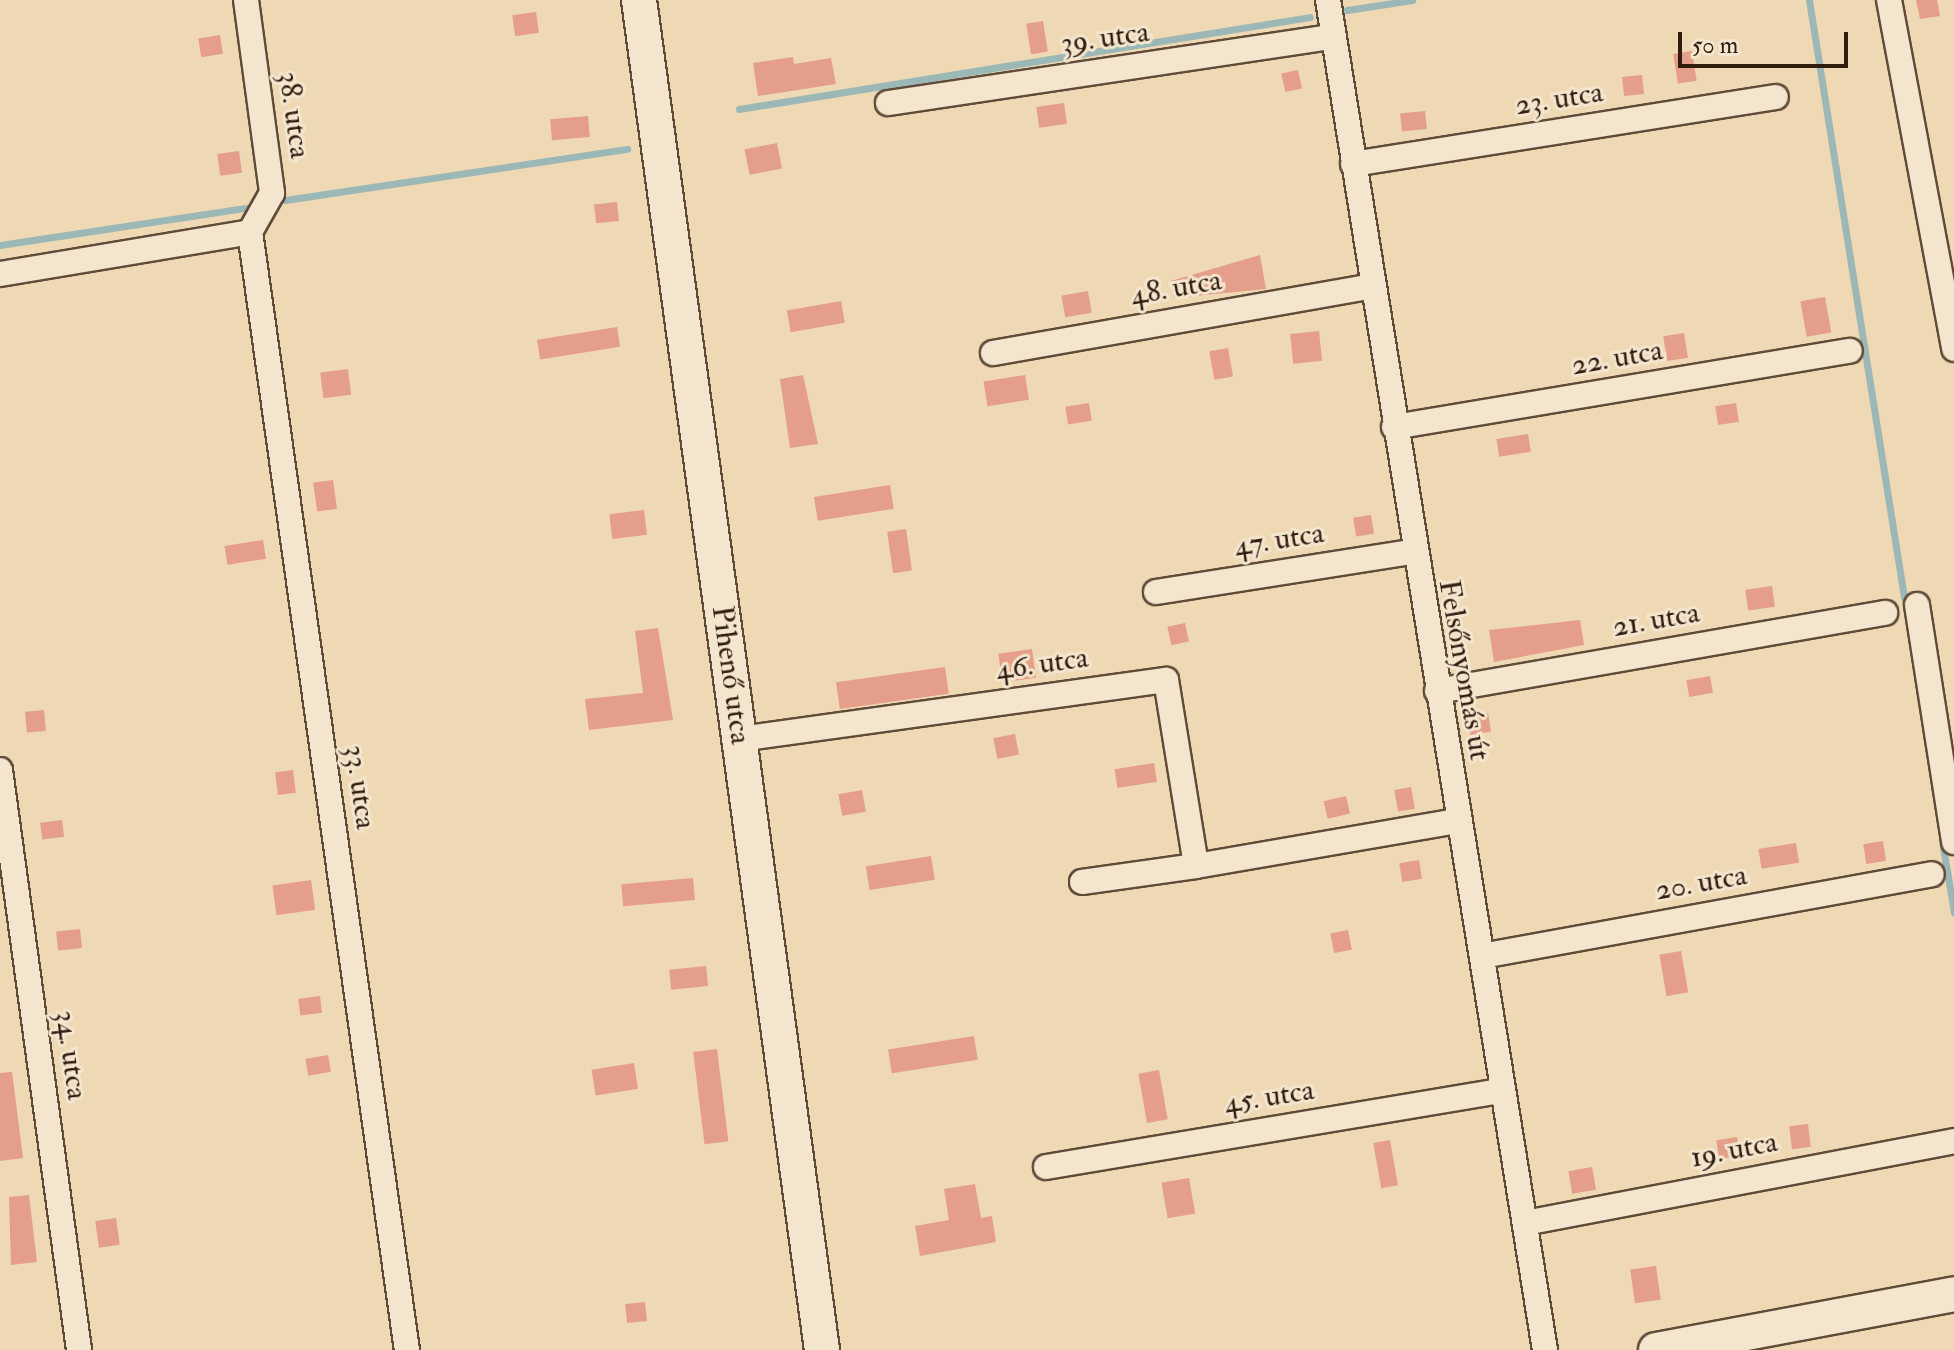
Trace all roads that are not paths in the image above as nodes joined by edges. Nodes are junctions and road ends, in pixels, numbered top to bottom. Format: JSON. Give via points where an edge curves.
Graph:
{"nodes":[{"id":1,"x":246,"y":0,"type":"edge"},
{"id":2,"x":639,"y":0,"type":"edge"},
{"id":3,"x":1328,"y":0,"type":"edge"},
{"id":4,"x":1889,"y":0,"type":"edge"},
{"id":5,"x":1331,"y":37,"type":"junction"},
{"id":6,"x":1776,"y":97,"type":"dead end"},
{"id":7,"x":888,"y":103,"type":"dead end"},
{"id":8,"x":1353,"y":164,"type":"junction"},
{"id":9,"x":250,"y":232,"type":"junction"},
{"id":10,"x":0,"y":274,"type":"edge"},
{"id":11,"x":1369,"y":287,"type":"junction"},
{"id":12,"x":1954,"y":349,"type":"edge"},
{"id":13,"x":1850,"y":351,"type":"dead end"},
{"id":14,"x":993,"y":353,"type":"dead end"},
{"id":15,"x":1394,"y":427,"type":"junction"},
{"id":16,"x":1411,"y":552,"type":"junction"},
{"id":17,"x":1156,"y":592,"type":"dead end"},
{"id":18,"x":1917,"y":605,"type":"dead end"},
{"id":19,"x":1885,"y":613,"type":"dead end"},
{"id":20,"x":1437,"y":691,"type":"junction"},
{"id":21,"x":740,"y":739,"type":"junction"},
{"id":22,"x":0,"y":770,"type":"edge"},
{"id":23,"x":1456,"y":821,"type":"junction"},
{"id":24,"x":1954,"y":842,"type":"edge"},
{"id":25,"x":1196,"y":866,"type":"junction"},
{"id":26,"x":1932,"y":874,"type":"dead end"},
{"id":27,"x":1082,"y":882,"type":"dead end"},
{"id":28,"x":1482,"y":956,"type":"junction"},
{"id":29,"x":1501,"y":1091,"type":"junction"},
{"id":30,"x":1954,"y":1141,"type":"edge"},
{"id":31,"x":1046,"y":1167,"type":"dead end"},
{"id":32,"x":1525,"y":1223,"type":"junction"},
{"id":33,"x":1954,"y":1294,"type":"edge"},
{"id":34,"x":79,"y":1350,"type":"edge"},
{"id":35,"x":407,"y":1350,"type":"edge"},
{"id":36,"x":822,"y":1350,"type":"edge"},
{"id":37,"x":1545,"y":1350,"type":"edge"},
{"id":38,"x":1656,"y":1350,"type":"edge"}],
"edges":[{"from":1,"to":9,"type":"street","name":"38. utca","via":[[272,193]]},
{"from":2,"to":21,"type":"street","name":"Pihenő utca"},
{"from":3,"to":5,"type":"street","name":"Felsőnyomás út"},
{"from":4,"to":12,"type":"street"},
{"from":5,"to":7,"type":"street","name":"39. utca"},
{"from":5,"to":8,"type":"street","name":"Felsőnyomás út"},
{"from":6,"to":8,"type":"street","name":"23. utca"},
{"from":8,"to":11,"type":"street","name":"Felsőnyomás út"},
{"from":9,"to":10,"type":"street"},
{"from":9,"to":35,"type":"street","name":"33. utca"},
{"from":11,"to":14,"type":"street","name":"48. utca"},
{"from":11,"to":15,"type":"street","name":"Felsőnyomás út"},
{"from":13,"to":15,"type":"street","name":"22. utca"},
{"from":15,"to":16,"type":"street","name":"Felsőnyomás út"},
{"from":16,"to":17,"type":"street","name":"47. utca"},
{"from":16,"to":20,"type":"street","name":"Felsőnyomás út"},
{"from":18,"to":24,"type":"street"},
{"from":19,"to":20,"type":"street","name":"21. utca"},
{"from":20,"to":23,"type":"street","name":"Felsőnyomás út"},
{"from":21,"to":25,"type":"street","name":"46. utca","via":[[1166,680]]},
{"from":21,"to":36,"type":"street","name":"Pihenő utca"},
{"from":22,"to":34,"type":"street","name":"34. utca"},
{"from":23,"to":25,"type":"street"},
{"from":23,"to":28,"type":"street","name":"Felsőnyomás út"},
{"from":25,"to":27,"type":"street"},
{"from":26,"to":28,"type":"street","name":"20. utca"},
{"from":28,"to":29,"type":"street","name":"Felsőnyomás út"},
{"from":29,"to":31,"type":"street","name":"45. utca"},
{"from":29,"to":32,"type":"street","name":"Felsőnyomás út"},
{"from":30,"to":32,"type":"street","name":"19. utca"},
{"from":32,"to":37,"type":"street","name":"Felsőnyomás út"},
{"from":33,"to":38,"type":"street"}]}
